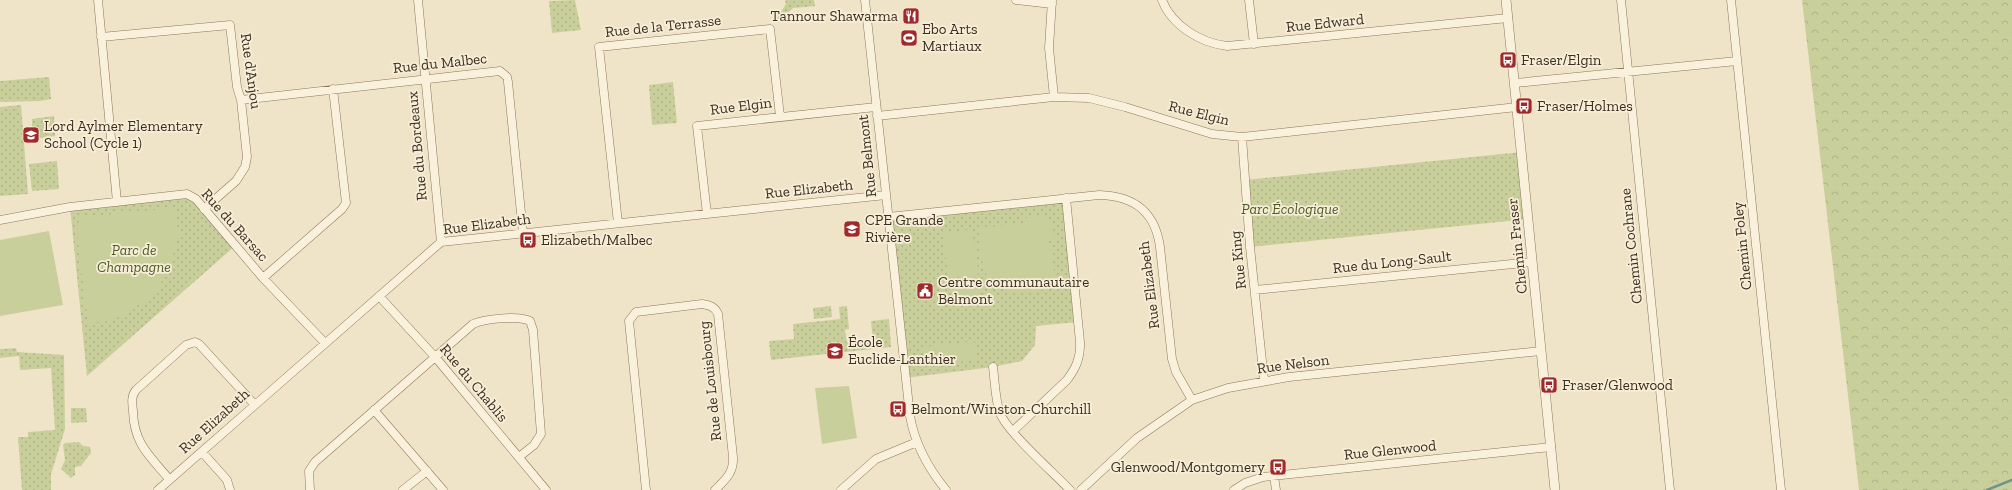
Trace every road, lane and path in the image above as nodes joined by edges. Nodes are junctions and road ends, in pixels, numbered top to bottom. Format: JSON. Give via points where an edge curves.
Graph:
{"nodes":[{"id":1,"x":98,"y":0,"type":"edge"},
{"id":2,"x":418,"y":0,"type":"edge"},
{"id":3,"x":865,"y":0,"type":"edge"},
{"id":4,"x":1016,"y":0,"type":"edge"},
{"id":5,"x":1162,"y":0,"type":"edge"},
{"id":6,"x":1249,"y":0,"type":"edge"},
{"id":7,"x":1506,"y":0,"type":"edge"},
{"id":8,"x":1621,"y":0,"type":"edge"},
{"id":9,"x":1731,"y":0,"type":"edge"},
{"id":10,"x":1052,"y":2,"type":"edge"},
{"id":11,"x":1508,"y":18,"type":"junction"},
{"id":12,"x":101,"y":37,"type":"junction"},
{"id":13,"x":1254,"y":44,"type":"junction"},
{"id":14,"x":1737,"y":61,"type":"junction"},
{"id":15,"x":1628,"y":71,"type":"junction"},
{"id":16,"x":425,"y":78,"type":"junction"},
{"id":17,"x":1515,"y":83,"type":"junction"},
{"id":18,"x":334,"y":89,"type":"junction"},
{"id":19,"x":1054,"y":97,"type":"junction"},
{"id":20,"x":241,"y":100,"type":"junction"},
{"id":21,"x":876,"y":107,"type":"junction"},
{"id":22,"x":1517,"y":107,"type":"junction"},
{"id":23,"x":780,"y":116,"type":"junction"},
{"id":24,"x":877,"y":116,"type":"junction"},
{"id":25,"x":1242,"y":137,"type":"junction"},
{"id":26,"x":886,"y":195,"type":"junction"},
{"id":27,"x":1066,"y":198,"type":"junction"},
{"id":28,"x":116,"y":202,"type":"junction"},
{"id":29,"x":204,"y":208,"type":"junction"},
{"id":30,"x":707,"y":214,"type":"junction"},
{"id":31,"x":888,"y":217,"type":"junction"},
{"id":32,"x":0,"y":220,"type":"edge"},
{"id":33,"x":618,"y":223,"type":"junction"},
{"id":34,"x":523,"y":233,"type":"junction"},
{"id":35,"x":441,"y":242,"type":"junction"},
{"id":36,"x":1532,"y":262,"type":"junction"},
{"id":37,"x":263,"y":278,"type":"junction"},
{"id":38,"x":1255,"y":290,"type":"junction"},
{"id":39,"x":379,"y":296,"type":"junction"},
{"id":40,"x":325,"y":343,"type":"junction"},
{"id":41,"x":1541,"y":352,"type":"junction"},
{"id":42,"x":436,"y":358,"type":"junction"},
{"id":43,"x":994,"y":367,"type":"dead end"},
{"id":44,"x":1264,"y":380,"type":"junction"},
{"id":45,"x":1192,"y":400,"type":"junction"},
{"id":46,"x":255,"y":405,"type":"junction"},
{"id":47,"x":374,"y":410,"type":"junction"},
{"id":48,"x":1013,"y":431,"type":"junction"},
{"id":49,"x":916,"y":442,"type":"junction"},
{"id":50,"x":1551,"y":447,"type":"junction"},
{"id":51,"x":202,"y":452,"type":"junction"},
{"id":52,"x":519,"y":457,"type":"junction"},
{"id":53,"x":427,"y":471,"type":"junction"},
{"id":54,"x":1274,"y":476,"type":"junction"},
{"id":55,"x":169,"y":479,"type":"junction"},
{"id":56,"x":158,"y":490,"type":"edge"},
{"id":57,"x":230,"y":490,"type":"edge"},
{"id":58,"x":310,"y":490,"type":"edge"},
{"id":59,"x":403,"y":490,"type":"edge"},
{"id":60,"x":443,"y":490,"type":"edge"},
{"id":61,"x":546,"y":490,"type":"edge"},
{"id":62,"x":646,"y":490,"type":"edge"},
{"id":63,"x":715,"y":490,"type":"edge"},
{"id":64,"x":841,"y":490,"type":"edge"},
{"id":65,"x":946,"y":490,"type":"edge"},
{"id":66,"x":1070,"y":490,"type":"edge"},
{"id":67,"x":1082,"y":490,"type":"edge"},
{"id":68,"x":1234,"y":490,"type":"edge"},
{"id":69,"x":1276,"y":490,"type":"edge"},
{"id":70,"x":1555,"y":490,"type":"edge"},
{"id":71,"x":1670,"y":490,"type":"edge"},
{"id":72,"x":1781,"y":490,"type":"edge"}],
"edges":[{"from":1,"to":12,"type":"street"},
{"from":2,"to":16,"type":"street","name":"Rue du Bordeaux"},
{"from":3,"to":21,"type":"street","name":"Rue Belmont"},
{"from":4,"to":10,"type":"street"},
{"from":5,"to":13,"type":"street","name":"Rue Edward","via":[[1175,19],[1209,43],[1227,46]]},
{"from":6,"to":13,"type":"street"},
{"from":7,"to":11,"type":"street","name":"Chemin Fraser"},
{"from":8,"to":15,"type":"street","name":"Chemin Cochrane"},
{"from":9,"to":14,"type":"street","name":"Chemin Foley"},
{"from":10,"to":19,"type":"street","via":[[1049,48]]},
{"from":11,"to":13,"type":"street","name":"Rue Edward"},
{"from":11,"to":17,"type":"street","name":"Chemin Fraser"},
{"from":12,"to":20,"type":"street","name":"Rue d'Anjou","via":[[230,25],[237,87]]},
{"from":12,"to":28,"type":"street"},
{"from":14,"to":15,"type":"street"},
{"from":14,"to":72,"type":"street","name":"Chemin Foley"},
{"from":15,"to":17,"type":"street"},
{"from":15,"to":71,"type":"street","name":"Chemin Cochrane"},
{"from":16,"to":18,"type":"street","name":"Rue du Malbec"},
{"from":16,"to":34,"type":"street","name":"Rue du Malbec","via":[[495,71],[504,73],[507,77]]},
{"from":16,"to":35,"type":"street","name":"Rue du Bordeaux"},
{"from":17,"to":22,"type":"street","name":"Chemin Fraser"},
{"from":18,"to":20,"type":"street","name":"Rue du Malbec"},
{"from":18,"to":37,"type":"street","via":[[346,203]]},
{"from":19,"to":24,"type":"street","name":"Rue Elgin"},
{"from":19,"to":25,"type":"street","name":"Rue Elgin","via":[[1089,98],[1212,134]]},
{"from":20,"to":29,"type":"street","name":"Rue d'Anjou","via":[[247,148],[245,167],[229,188]]},
{"from":21,"to":23,"type":"street","name":"Rue Elgin"},
{"from":21,"to":24,"type":"street","name":"Rue Belmont"},
{"from":22,"to":25,"type":"street","name":"Rue Elgin"},
{"from":22,"to":36,"type":"street","name":"Chemin Fraser"},
{"from":23,"to":30,"type":"street","name":"Rue Elgin","via":[[697,126]]},
{"from":23,"to":33,"type":"street","name":"Rue de la Terrasse","via":[[770,29],[599,47]]},
{"from":24,"to":26,"type":"street","name":"Rue Belmont"},
{"from":25,"to":38,"type":"street","name":"Rue King"},
{"from":26,"to":30,"type":"street","name":"Rue Elizabeth"},
{"from":26,"to":31,"type":"street","name":"Rue Belmont"},
{"from":27,"to":31,"type":"street","name":"Rue Elizabeth"},
{"from":27,"to":45,"type":"street","name":"Rue Elizabeth","via":[[1118,196],[1135,202],[1150,218],[1159,239],[1172,359],[1176,372]]},
{"from":27,"to":48,"type":"street","via":[[1080,342],[1079,358],[1067,380]]},
{"from":28,"to":29,"type":"street","name":"Rue du Barsac","via":[[187,194]]},
{"from":28,"to":32,"type":"street","name":"Rue du Barsac","via":[[70,207]]},
{"from":29,"to":37,"type":"street","name":"Rue du Barsac"},
{"from":30,"to":33,"type":"street","name":"Rue Elizabeth"},
{"from":31,"to":49,"type":"street","name":"Rue Belmont","via":[[909,410]]},
{"from":33,"to":34,"type":"street","name":"Rue Elizabeth"},
{"from":34,"to":35,"type":"street","name":"Rue Elizabeth"},
{"from":35,"to":39,"type":"street","name":"Rue Elizabeth"},
{"from":36,"to":38,"type":"street","name":"Rue du Long-Sault"},
{"from":36,"to":41,"type":"street","name":"Chemin Fraser"},
{"from":37,"to":40,"type":"street","name":"Rue du Barsac"},
{"from":38,"to":44,"type":"street","name":"Rue King"},
{"from":39,"to":40,"type":"street","name":"Rue Elizabeth"},
{"from":39,"to":42,"type":"street","name":"Rue du Chablis"},
{"from":40,"to":46,"type":"street","name":"Rue Elizabeth"},
{"from":41,"to":44,"type":"street","name":"Rue Nelson"},
{"from":41,"to":50,"type":"street","name":"Chemin Fraser"},
{"from":42,"to":47,"type":"street"},
{"from":42,"to":52,"type":"street","name":"Rue du Chablis"},
{"from":42,"to":52,"type":"street","via":[[478,322],[521,318],[530,322],[533,330],[541,434],[534,445]]},
{"from":43,"to":48,"type":"street","via":[[999,412]]},
{"from":44,"to":45,"type":"street","name":"Rue Nelson"},
{"from":45,"to":67,"type":"street","name":"Rue Nelson","via":[[1137,438]]},
{"from":46,"to":51,"type":"street","name":"Rue Elizabeth"},
{"from":46,"to":55,"type":"street","via":[[200,344],[195,342],[186,345],[136,390],[132,399],[137,438]]},
{"from":47,"to":53,"type":"street"},
{"from":47,"to":58,"type":"street","via":[[315,462],[309,471]]},
{"from":48,"to":66,"type":"street"},
{"from":49,"to":64,"type":"street","via":[[876,459]]},
{"from":49,"to":65,"type":"street","name":"Rue Belmont","via":[[931,470]]},
{"from":50,"to":54,"type":"street","name":"Rue Glenwood"},
{"from":50,"to":70,"type":"street","name":"Chemin Fraser"},
{"from":51,"to":55,"type":"street","name":"Rue Elizabeth"},
{"from":51,"to":57,"type":"street","via":[[226,480]]},
{"from":52,"to":61,"type":"street","name":"Rue du Chablis"},
{"from":53,"to":59,"type":"street"},
{"from":53,"to":60,"type":"street"},
{"from":54,"to":68,"type":"street","name":"Rue Glenwood","via":[[1254,480]]},
{"from":54,"to":69,"type":"street"},
{"from":55,"to":56,"type":"street","name":"Rue Elizabeth"},
{"from":62,"to":63,"type":"street","name":"Rue de Louisbourg","via":[[629,321],[636,312],[702,304],[712,306],[718,314],[733,457],[729,476]]}]}
